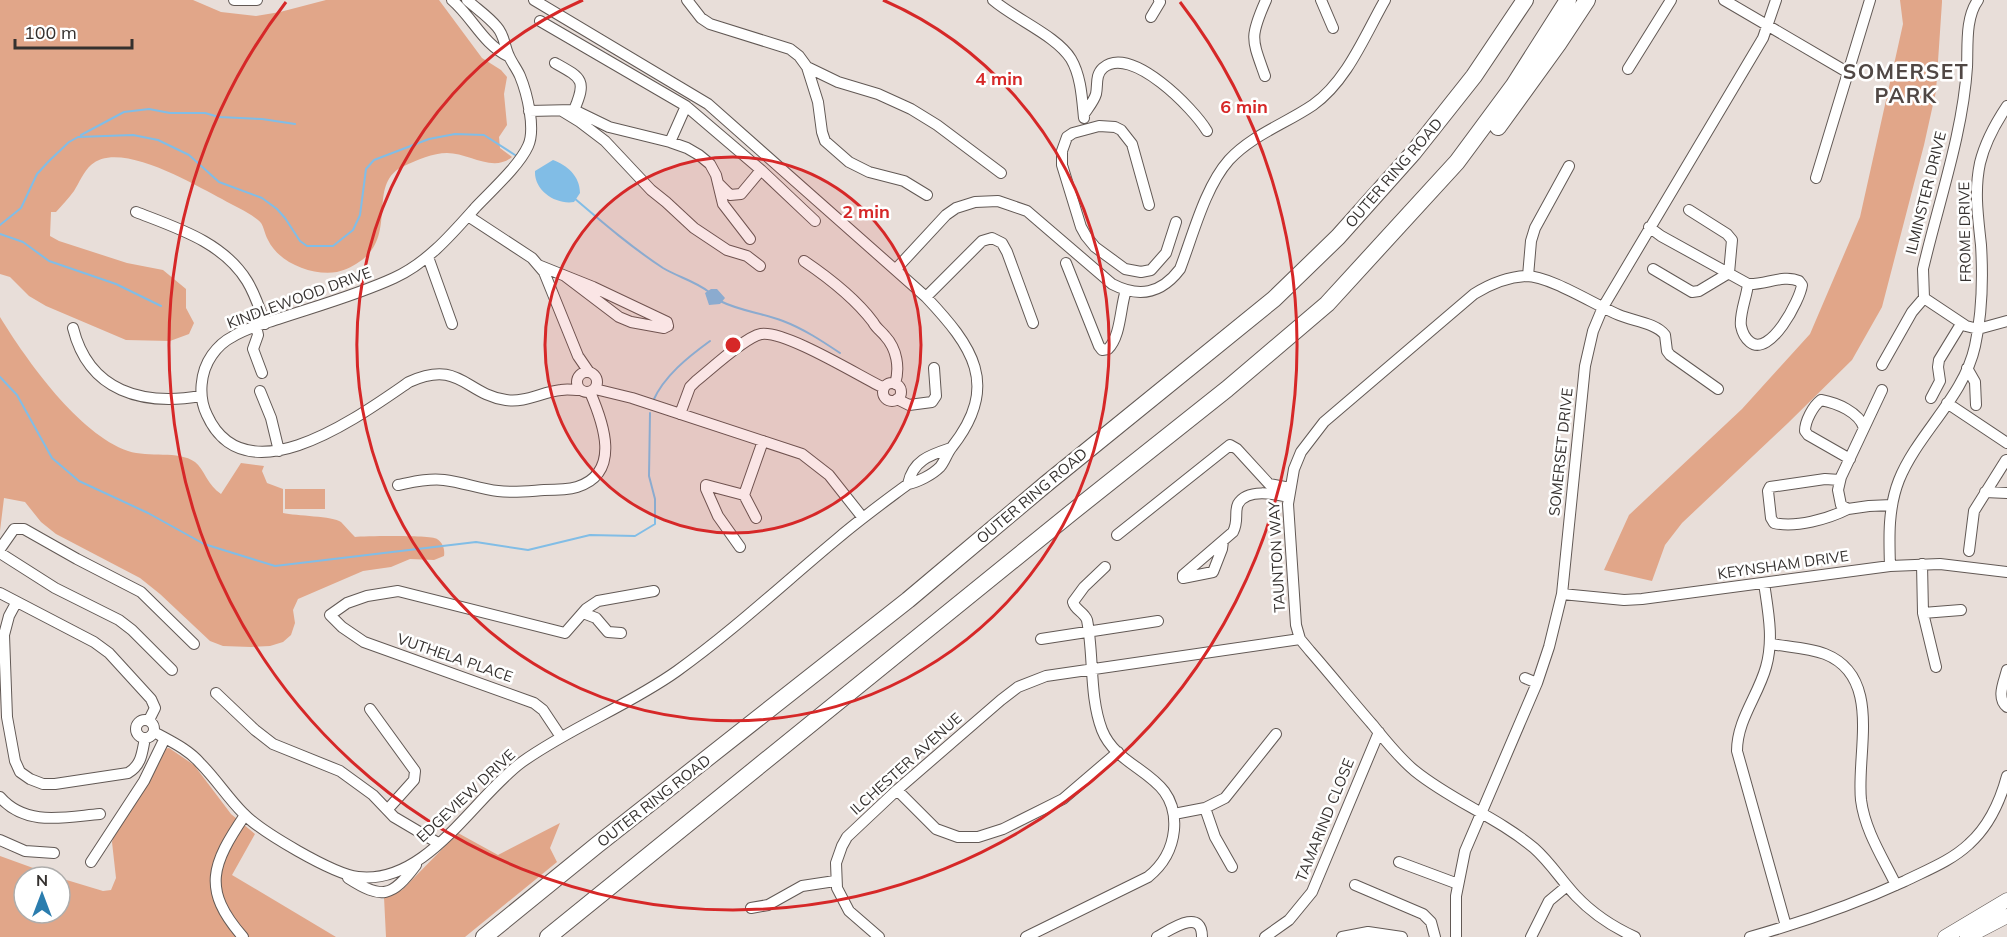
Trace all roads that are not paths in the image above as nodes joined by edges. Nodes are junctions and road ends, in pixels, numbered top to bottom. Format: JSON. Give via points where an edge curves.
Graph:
{"nodes":[{"id":1,"x":234,"y":0,"type":"edge"},
{"id":2,"x":257,"y":0,"type":"edge"},
{"id":3,"x":452,"y":0,"type":"edge"},
{"id":4,"x":467,"y":0,"type":"edge"},
{"id":5,"x":534,"y":0,"type":"edge"},
{"id":6,"x":687,"y":0,"type":"edge"},
{"id":7,"x":993,"y":0,"type":"edge"},
{"id":8,"x":1159,"y":0,"type":"edge"},
{"id":9,"x":1266,"y":0,"type":"edge"},
{"id":10,"x":1321,"y":0,"type":"edge"},
{"id":11,"x":1385,"y":0,"type":"edge"},
{"id":12,"x":1526,"y":0,"type":"edge"},
{"id":13,"x":1568,"y":0,"type":"edge"},
{"id":14,"x":1587,"y":0,"type":"edge"},
{"id":15,"x":1671,"y":0,"type":"edge"},
{"id":16,"x":1724,"y":0,"type":"edge"},
{"id":17,"x":1776,"y":0,"type":"edge"},
{"id":18,"x":1870,"y":0,"type":"edge"},
{"id":19,"x":1977,"y":1,"type":"edge"},
{"id":20,"x":1151,"y":17,"type":"dead end"},
{"id":21,"x":540,"y":21,"type":"dead end"},
{"id":22,"x":1767,"y":25,"type":"junction"},
{"id":23,"x":1333,"y":28,"type":"dead end"},
{"id":24,"x":508,"y":56,"type":"junction"},
{"id":25,"x":555,"y":63,"type":"dead end"},
{"id":26,"x":807,"y":67,"type":"junction"},
{"id":27,"x":1628,"y":69,"type":"dead end"},
{"id":28,"x":1847,"y":72,"type":"junction"},
{"id":29,"x":1265,"y":76,"type":"dead end"},
{"id":30,"x":686,"y":106,"type":"junction"},
{"id":31,"x":2007,"y":106,"type":"edge"},
{"id":32,"x":559,"y":110,"type":"junction"},
{"id":33,"x":574,"y":110,"type":"junction"},
{"id":34,"x":529,"y":111,"type":"junction"},
{"id":35,"x":1084,"y":114,"type":"junction"},
{"id":36,"x":1085,"y":129,"type":"junction"},
{"id":37,"x":1207,"y":131,"type":"dead end"},
{"id":38,"x":670,"y":142,"type":"junction"},
{"id":39,"x":1569,"y":166,"type":"dead end"},
{"id":40,"x":761,"y":170,"type":"junction"},
{"id":41,"x":1001,"y":173,"type":"dead end"},
{"id":42,"x":1816,"y":178,"type":"dead end"},
{"id":43,"x":719,"y":184,"type":"junction"},
{"id":44,"x":927,"y":195,"type":"dead end"},
{"id":45,"x":1149,"y":205,"type":"dead end"},
{"id":46,"x":1413,"y":208,"type":"junction"},
{"id":47,"x":1689,"y":210,"type":"dead end"},
{"id":48,"x":136,"y":212,"type":"dead end"},
{"id":49,"x":468,"y":216,"type":"junction"},
{"id":50,"x":815,"y":221,"type":"dead end"},
{"id":51,"x":1176,"y":222,"type":"dead end"},
{"id":52,"x":1650,"y":227,"type":"junction"},
{"id":53,"x":750,"y":238,"type":"dead end"},
{"id":54,"x":428,"y":257,"type":"junction"},
{"id":55,"x":804,"y":261,"type":"dead end"},
{"id":56,"x":1065,"y":263,"type":"dead end"},
{"id":57,"x":538,"y":265,"type":"junction"},
{"id":58,"x":759,"y":266,"type":"dead end"},
{"id":59,"x":896,"y":269,"type":"junction"},
{"id":60,"x":1653,"y":269,"type":"dead end"},
{"id":61,"x":1729,"y":273,"type":"junction"},
{"id":62,"x":565,"y":276,"type":"junction"},
{"id":63,"x":1528,"y":276,"type":"junction"},
{"id":64,"x":1748,"y":284,"type":"junction"},
{"id":65,"x":1126,"y":290,"type":"junction"},
{"id":66,"x":926,"y":297,"type":"junction"},
{"id":67,"x":1924,"y":298,"type":"junction"},
{"id":68,"x":1603,"y":307,"type":"junction"},
{"id":69,"x":1033,"y":323,"type":"dead end"},
{"id":70,"x":452,"y":324,"type":"dead end"},
{"id":71,"x":1961,"y":324,"type":"junction"},
{"id":72,"x":2006,"y":324,"type":"edge"},
{"id":73,"x":261,"y":325,"type":"junction"},
{"id":74,"x":73,"y":328,"type":"dead end"},
{"id":75,"x":1978,"y":329,"type":"junction"},
{"id":76,"x":1882,"y":365,"type":"dead end"},
{"id":77,"x":934,"y":368,"type":"dead end"},
{"id":78,"x":1967,"y":368,"type":"junction"},
{"id":79,"x":262,"y":373,"type":"dead end"},
{"id":80,"x":586,"y":382,"type":"junction"},
{"id":81,"x":890,"y":386,"type":"junction"},
{"id":82,"x":1718,"y":389,"type":"dead end"},
{"id":83,"x":1882,"y":390,"type":"dead end"},
{"id":84,"x":260,"y":391,"type":"dead end"},
{"id":85,"x":201,"y":396,"type":"junction"},
{"id":86,"x":1931,"y":399,"type":"dead end"},
{"id":87,"x":1947,"y":404,"type":"junction"},
{"id":88,"x":1976,"y":405,"type":"dead end"},
{"id":89,"x":680,"y":414,"type":"junction"},
{"id":90,"x":1864,"y":428,"type":"junction"},
{"id":91,"x":763,"y":441,"type":"junction"},
{"id":92,"x":2007,"y":443,"type":"edge"},
{"id":93,"x":279,"y":451,"type":"junction"},
{"id":94,"x":1850,"y":459,"type":"junction"},
{"id":95,"x":2006,"y":460,"type":"edge"},
{"id":96,"x":1840,"y":480,"type":"junction"},
{"id":97,"x":398,"y":485,"type":"dead end"},
{"id":98,"x":1289,"y":492,"type":"junction"},
{"id":99,"x":1985,"y":492,"type":"junction"},
{"id":100,"x":2007,"y":493,"type":"edge"},
{"id":101,"x":744,"y":495,"type":"junction"},
{"id":102,"x":1892,"y":506,"type":"junction"},
{"id":103,"x":1848,"y":509,"type":"junction"},
{"id":104,"x":756,"y":518,"type":"dead end"},
{"id":105,"x":863,"y":518,"type":"junction"},
{"id":106,"x":1117,"y":535,"type":"dead end"},
{"id":107,"x":1222,"y":541,"type":"dead end"},
{"id":108,"x":740,"y":547,"type":"dead end"},
{"id":109,"x":0,"y":551,"type":"edge"},
{"id":110,"x":1970,"y":551,"type":"dead end"},
{"id":111,"x":1922,"y":564,"type":"junction"},
{"id":112,"x":1890,"y":566,"type":"junction"},
{"id":113,"x":1105,"y":567,"type":"dead end"},
{"id":114,"x":2007,"y":572,"type":"edge"},
{"id":115,"x":1764,"y":583,"type":"junction"},
{"id":116,"x":654,"y":591,"type":"dead end"},
{"id":117,"x":0,"y":593,"type":"edge"},
{"id":118,"x":1562,"y":594,"type":"junction"},
{"id":119,"x":16,"y":603,"type":"junction"},
{"id":120,"x":1961,"y":610,"type":"dead end"},
{"id":121,"x":583,"y":613,"type":"junction"},
{"id":122,"x":1923,"y":613,"type":"junction"},
{"id":123,"x":1158,"y":621,"type":"dead end"},
{"id":124,"x":1090,"y":632,"type":"junction"},
{"id":125,"x":621,"y":633,"type":"dead end"},
{"id":126,"x":1041,"y":639,"type":"dead end"},
{"id":127,"x":1300,"y":639,"type":"junction"},
{"id":128,"x":194,"y":644,"type":"dead end"},
{"id":129,"x":1771,"y":644,"type":"junction"},
{"id":130,"x":1936,"y":667,"type":"dead end"},
{"id":131,"x":172,"y":670,"type":"dead end"},
{"id":132,"x":1093,"y":670,"type":"junction"},
{"id":133,"x":2007,"y":670,"type":"edge"},
{"id":134,"x":1525,"y":678,"type":"dead end"},
{"id":135,"x":1537,"y":683,"type":"junction"},
{"id":136,"x":216,"y":693,"type":"dead end"},
{"id":137,"x":2007,"y":707,"type":"edge"},
{"id":138,"x":370,"y":709,"type":"dead end"},
{"id":139,"x":149,"y":720,"type":"junction"},
{"id":140,"x":1379,"y":732,"type":"junction"},
{"id":141,"x":1276,"y":734,"type":"dead end"},
{"id":142,"x":149,"y":735,"type":"junction"},
{"id":143,"x":561,"y":737,"type":"junction"},
{"id":144,"x":165,"y":738,"type":"junction"},
{"id":145,"x":1118,"y":752,"type":"junction"},
{"id":146,"x":2007,"y":776,"type":"edge"},
{"id":147,"x":897,"y":790,"type":"junction"},
{"id":148,"x":0,"y":797,"type":"edge"},
{"id":149,"x":1205,"y":808,"type":"junction"},
{"id":150,"x":388,"y":809,"type":"junction"},
{"id":151,"x":1482,"y":811,"type":"junction"},
{"id":152,"x":100,"y":814,"type":"dead end"},
{"id":153,"x":1174,"y":814,"type":"junction"},
{"id":154,"x":245,"y":815,"type":"junction"},
{"id":155,"x":0,"y":840,"type":"edge"},
{"id":156,"x":438,"y":843,"type":"junction"},
{"id":157,"x":54,"y":853,"type":"dead end"},
{"id":158,"x":423,"y":857,"type":"junction"},
{"id":159,"x":91,"y":862,"type":"dead end"},
{"id":160,"x":1399,"y":862,"type":"dead end"},
{"id":161,"x":1232,"y":867,"type":"dead end"},
{"id":162,"x":340,"y":873,"type":"junction"},
{"id":163,"x":835,"y":881,"type":"junction"},
{"id":164,"x":1458,"y":884,"type":"junction"},
{"id":165,"x":1355,"y":885,"type":"dead end"},
{"id":166,"x":1896,"y":885,"type":"junction"},
{"id":167,"x":1567,"y":886,"type":"junction"},
{"id":168,"x":2007,"y":900,"type":"edge"},
{"id":169,"x":751,"y":908,"type":"dead end"},
{"id":170,"x":2007,"y":916,"type":"edge"},
{"id":171,"x":1786,"y":926,"type":"junction"},
{"id":172,"x":243,"y":937,"type":"edge"},
{"id":173,"x":484,"y":937,"type":"edge"},
{"id":174,"x":548,"y":937,"type":"edge"},
{"id":175,"x":879,"y":937,"type":"edge"},
{"id":176,"x":1026,"y":937,"type":"edge"},
{"id":177,"x":1157,"y":937,"type":"edge"},
{"id":178,"x":1202,"y":937,"type":"edge"},
{"id":179,"x":1264,"y":937,"type":"edge"},
{"id":180,"x":1342,"y":937,"type":"edge"},
{"id":181,"x":1402,"y":937,"type":"edge"},
{"id":182,"x":1435,"y":937,"type":"edge"},
{"id":183,"x":1456,"y":937,"type":"edge"},
{"id":184,"x":1531,"y":937,"type":"edge"},
{"id":185,"x":1635,"y":937,"type":"edge"},
{"id":186,"x":1749,"y":937,"type":"edge"},
{"id":187,"x":1945,"y":937,"type":"edge"},
{"id":188,"x":1967,"y":937,"type":"edge"}],
"edges":[{"from":1,"to":2,"type":"street"},
{"from":3,"to":24,"type":"street","name":"KINDLEWOOD DRIVE","via":[[470,16],[489,44]]},
{"from":4,"to":24,"type":"street","name":"KINDLEWOOD DRIVE","via":[[496,26],[506,42]]},
{"from":5,"to":59,"type":"street","name":"EDGEVIEW DRIVE","via":[[708,104]]},
{"from":6,"to":26,"type":"street","via":[[710,24],[790,49]]},
{"from":7,"to":35,"type":"street","via":[[1065,51],[1076,69]]},
{"from":8,"to":20,"type":"street"},
{"from":9,"to":29,"type":"street","via":[[1253,37]]},
{"from":10,"to":23,"type":"street"},
{"from":11,"to":65,"type":"street","via":[[1332,87],[1314,104],[1246,144],[1228,161],[1210,190],[1180,269],[1172,279],[1154,290]]},
{"from":12,"to":173,"type":"highway","name":"OUTER RING ROAD","via":[[1474,76],[1413,153],[1338,237],[1274,299],[908,600]]},
{"from":13,"to":46,"type":"highway","via":[[1495,112],[1457,162]]},
{"from":14,"to":46,"type":"highway","via":[[1478,152],[1453,179]]},
{"from":15,"to":27,"type":"street"},
{"from":16,"to":22,"type":"street"},
{"from":17,"to":22,"type":"street","name":"SOMERSET DRIVE"},
{"from":18,"to":28,"type":"street"},
{"from":19,"to":67,"type":"street","name":"ILMINSTER DRIVE","via":[[1970,19],[1959,119],[1923,269]]},
{"from":21,"to":30,"type":"street"},
{"from":22,"to":28,"type":"street"},
{"from":22,"to":52,"type":"street","name":"SOMERSET DRIVE","via":[[1763,38]]},
{"from":24,"to":34,"type":"street","name":"KINDLEWOOD DRIVE","via":[[521,79]]},
{"from":25,"to":33,"type":"street","via":[[580,82]]},
{"from":26,"to":41,"type":"street","via":[[911,109]]},
{"from":26,"to":44,"type":"street","via":[[825,141],[849,162],[904,181]]},
{"from":28,"to":42,"type":"street"},
{"from":30,"to":38,"type":"street"},
{"from":30,"to":40,"type":"street"},
{"from":31,"to":75,"type":"street","name":"FROME DRIVE","via":[[1990,134],[1977,182],[1982,268]]},
{"from":32,"to":33,"type":"street"},
{"from":32,"to":34,"type":"street"},
{"from":32,"to":58,"type":"street","via":[[605,141],[694,228]]},
{"from":33,"to":38,"type":"street","via":[[617,130]]},
{"from":34,"to":49,"type":"street","name":"KINDLEWOOD DRIVE","via":[[532,134],[523,155]]},
{"from":35,"to":36,"type":"street"},
{"from":35,"to":37,"type":"street","via":[[1096,95],[1101,70],[1112,63],[1123,63],[1152,75],[1194,112]]},
{"from":36,"to":45,"type":"street","via":[[1115,127],[1130,139]]},
{"from":36,"to":51,"type":"street","via":[[1067,137],[1061,159],[1081,227],[1095,247],[1125,269],[1146,272],[1166,253]]},
{"from":38,"to":43,"type":"street","via":[[710,164]]},
{"from":39,"to":63,"type":"street","via":[[1535,228]]},
{"from":40,"to":43,"type":"street","via":[[737,196],[730,195]]},
{"from":40,"to":50,"type":"street"},
{"from":43,"to":53,"type":"street","via":[[723,204]]},
{"from":46,"to":174,"type":"highway","via":[[1350,281],[1286,340]]},
{"from":47,"to":61,"type":"street","via":[[1732,240]]},
{"from":48,"to":73,"type":"street","via":[[206,242],[230,260],[248,282]]},
{"from":49,"to":54,"type":"street","name":"KINDLEWOOD DRIVE"},
{"from":49,"to":57,"type":"street"},
{"from":52,"to":61,"type":"street"},
{"from":52,"to":68,"type":"street","name":"SOMERSET DRIVE"},
{"from":54,"to":70,"type":"street"},
{"from":54,"to":73,"type":"street","name":"KINDLEWOOD DRIVE","via":[[393,279]]},
{"from":55,"to":81,"type":"street","via":[[860,306],[887,338],[897,359],[897,375]]},
{"from":56,"to":65,"type":"street","via":[[1102,350],[1108,349],[1116,338]]},
{"from":57,"to":62,"type":"street"},
{"from":57,"to":80,"type":"street"},
{"from":59,"to":65,"type":"street","via":[[957,208],[998,201],[1027,211],[1112,284]]},
{"from":59,"to":66,"type":"street","name":"EDGEVIEW DRIVE"},
{"from":60,"to":61,"type":"street","via":[[1692,292]]},
{"from":61,"to":64,"type":"street"},
{"from":62,"to":62,"type":"street","via":[[619,317],[668,327],[667,322]]},
{"from":63,"to":68,"type":"street","name":"TAUNTON WAY"},
{"from":63,"to":98,"type":"street","name":"TAUNTON WAY","via":[[1496,281],[1474,294],[1324,422],[1301,452]]},
{"from":64,"to":64,"type":"street","via":[[1788,278],[1802,285],[1779,329],[1760,344],[1752,344],[1741,326]]},
{"from":66,"to":69,"type":"street","via":[[982,241],[992,238],[1002,243],[1007,252]]},
{"from":66,"to":105,"type":"street","name":"EDGEVIEW DRIVE","via":[[970,352],[977,388],[974,408],[967,427],[940,467],[908,484]]},
{"from":67,"to":71,"type":"street"},
{"from":67,"to":76,"type":"street"},
{"from":68,"to":82,"type":"street","name":"TAUNTON WAY","via":[[1660,330],[1670,355]]},
{"from":68,"to":118,"type":"street","name":"SOMERSET DRIVE","via":[[1585,366]]},
{"from":71,"to":75,"type":"street"},
{"from":71,"to":86,"type":"street","via":[[1939,360],[1940,381]]},
{"from":72,"to":75,"type":"street"},
{"from":73,"to":79,"type":"street","via":[[253,349]]},
{"from":73,"to":85,"type":"street","name":"KINDLEWOOD DRIVE","via":[[221,344],[202,380]]},
{"from":74,"to":85,"type":"street","via":[[93,369],[112,385],[152,399],[171,401]]},
{"from":75,"to":78,"type":"street","name":"FROME DRIVE"},
{"from":77,"to":81,"type":"street","via":[[936,396],[932,402],[909,405],[897,399],[891,401],[883,394]]},
{"from":78,"to":87,"type":"street","name":"FROME DRIVE"},
{"from":78,"to":88,"type":"street","via":[[1975,382]]},
{"from":80,"to":89,"type":"street"},
{"from":80,"to":93,"type":"street","via":[[524,400],[507,400],[449,375],[421,377],[338,428]]},
{"from":80,"to":97,"type":"street","via":[[601,419],[606,453],[602,466],[586,483],[575,488],[521,491],[499,491],[442,479]]},
{"from":81,"to":89,"type":"street","via":[[798,344],[761,334],[747,340],[696,381]]},
{"from":83,"to":90,"type":"street"},
{"from":84,"to":93,"type":"street"},
{"from":85,"to":93,"type":"street","via":[[212,426],[222,437],[251,451]]},
{"from":87,"to":92,"type":"street"},
{"from":87,"to":102,"type":"street","name":"FROME DRIVE","via":[[1913,453]]},
{"from":89,"to":91,"type":"street"},
{"from":90,"to":94,"type":"street"},
{"from":90,"to":94,"type":"street","via":[[1855,414],[1824,400],[1818,402],[1806,424],[1808,435]]},
{"from":91,"to":101,"type":"street"},
{"from":91,"to":105,"type":"street","via":[[816,463]]},
{"from":94,"to":96,"type":"street"},
{"from":95,"to":99,"type":"street"},
{"from":96,"to":103,"type":"street","via":[[1839,499]]},
{"from":96,"to":103,"type":"street","via":[[1770,487],[1767,491],[1771,518],[1774,524],[1783,524],[1830,518]]},
{"from":98,"to":106,"type":"street","via":[[1269,484],[1230,445]]},
{"from":98,"to":107,"type":"street","via":[[1260,493],[1240,502],[1236,527]]},
{"from":98,"to":127,"type":"street","name":"TAUNTON WAY","via":[[1295,615]]},
{"from":99,"to":100,"type":"street"},
{"from":99,"to":110,"type":"street","via":[[1974,511]]},
{"from":101,"to":104,"type":"street"},
{"from":101,"to":108,"type":"street","via":[[711,484],[705,486],[718,516]]},
{"from":102,"to":103,"type":"street"},
{"from":102,"to":112,"type":"street","name":"FROME DRIVE"},
{"from":105,"to":143,"type":"street","name":"EDGEVIEW DRIVE","via":[[678,670],[648,691]]},
{"from":109,"to":128,"type":"street","via":[[14,529],[24,528],[141,591]]},
{"from":109,"to":131,"type":"street","via":[[55,588],[119,620]]},
{"from":111,"to":112,"type":"street","name":"KEYNSHAM DRIVE"},
{"from":111,"to":114,"type":"street","name":"KEYNSHAM DRIVE"},
{"from":111,"to":122,"type":"street"},
{"from":112,"to":115,"type":"street","name":"KEYNSHAM DRIVE"},
{"from":113,"to":124,"type":"street","via":[[1073,602],[1086,617]]},
{"from":115,"to":118,"type":"street","name":"KEYNSHAM DRIVE","via":[[1624,600]]},
{"from":115,"to":129,"type":"street"},
{"from":116,"to":121,"type":"street","via":[[598,601]]},
{"from":117,"to":119,"type":"street"},
{"from":118,"to":135,"type":"street","name":"SOMERSET DRIVE"},
{"from":119,"to":139,"type":"street","via":[[108,653],[151,699],[155,708]]},
{"from":119,"to":142,"type":"street","via":[[4,635],[7,717],[20,772],[42,784],[55,784],[128,772],[141,761]]},
{"from":120,"to":122,"type":"street"},
{"from":121,"to":125,"type":"street","via":[[596,618],[608,632]]},
{"from":121,"to":143,"type":"street","name":"VUTHELA PLACE","via":[[565,633],[398,591],[347,603],[330,615],[364,642],[534,703]]},
{"from":122,"to":130,"type":"street"},
{"from":123,"to":124,"type":"street"},
{"from":124,"to":126,"type":"street"},
{"from":124,"to":132,"type":"street"},
{"from":127,"to":132,"type":"street","name":"ILCHESTER AVENUE"},
{"from":127,"to":140,"type":"street"},
{"from":129,"to":166,"type":"street","via":[[1833,657],[1856,681],[1863,704],[1861,802],[1867,825]]},
{"from":129,"to":171,"type":"street","via":[[1766,669],[1740,730],[1737,752]]},
{"from":132,"to":145,"type":"street","via":[[1101,727]]},
{"from":132,"to":147,"type":"street","name":"ILCHESTER AVENUE","via":[[1046,676],[1018,687]]},
{"from":133,"to":137,"type":"street","via":[[2001,698]]},
{"from":134,"to":135,"type":"street"},
{"from":135,"to":151,"type":"street","name":"SOMERSET DRIVE"},
{"from":136,"to":150,"type":"street","via":[[273,744],[340,771]]},
{"from":138,"to":150,"type":"street","via":[[415,771],[414,780]]},
{"from":139,"to":142,"type":"street","via":[[154,727]]},
{"from":139,"to":142,"type":"street","via":[[141,720],[136,727],[138,735]]},
{"from":140,"to":151,"type":"street","via":[[1432,784]]},
{"from":140,"to":179,"type":"street","name":"TAMARIND CLOSE","via":[[1312,892],[1288,920]]},
{"from":141,"to":149,"type":"street","via":[[1230,793]]},
{"from":142,"to":144,"type":"street","name":"EDGEVIEW DRIVE"},
{"from":143,"to":156,"type":"street","name":"EDGEVIEW DRIVE","via":[[495,784]]},
{"from":144,"to":154,"type":"street","name":"EDGEVIEW DRIVE","via":[[199,761]]},
{"from":144,"to":159,"type":"street","via":[[144,781]]},
{"from":145,"to":147,"type":"street","via":[[1063,799],[978,837],[958,837],[936,828]]},
{"from":145,"to":153,"type":"street","via":[[1157,781]]},
{"from":146,"to":166,"type":"street","via":[[1993,812],[1969,844],[1946,861]]},
{"from":147,"to":163,"type":"street","name":"ILCHESTER AVENUE","via":[[847,837],[838,856]]},
{"from":148,"to":152,"type":"street","via":[[30,817],[40,819]]},
{"from":149,"to":153,"type":"street"},
{"from":149,"to":161,"type":"street"},
{"from":150,"to":156,"type":"street","via":[[405,825]]},
{"from":151,"to":164,"type":"street","name":"SOMERSET DRIVE","via":[[1465,851]]},
{"from":151,"to":167,"type":"street","via":[[1541,855]]},
{"from":153,"to":176,"type":"street","via":[[1167,854],[1148,877]]},
{"from":154,"to":162,"type":"street","name":"EDGEVIEW DRIVE"},
{"from":154,"to":172,"type":"street","via":[[216,872],[219,903]]},
{"from":155,"to":157,"type":"street","via":[[25,851]]},
{"from":156,"to":158,"type":"street","name":"EDGEVIEW DRIVE"},
{"from":158,"to":162,"type":"street","name":"EDGEVIEW DRIVE","via":[[387,875],[357,877]]},
{"from":158,"to":162,"type":"street","via":[[402,883],[388,891],[370,891]]},
{"from":160,"to":164,"type":"street"},
{"from":163,"to":169,"type":"street","via":[[802,886],[768,905]]},
{"from":163,"to":175,"type":"street","via":[[849,911]]},
{"from":164,"to":183,"type":"street","name":"SOMERSET DRIVE"},
{"from":165,"to":182,"type":"street","via":[[1423,914],[1431,922]]},
{"from":166,"to":171,"type":"street"},
{"from":167,"to":184,"type":"street","via":[[1549,901]]},
{"from":167,"to":185,"type":"street","via":[[1609,924]]},
{"from":168,"to":187,"type":"main road"},
{"from":170,"to":188,"type":"main road"},
{"from":171,"to":186,"type":"street"},
{"from":177,"to":178,"type":"street","via":[[1192,922],[1202,930]]},
{"from":180,"to":181,"type":"street","via":[[1368,932]]}]}
